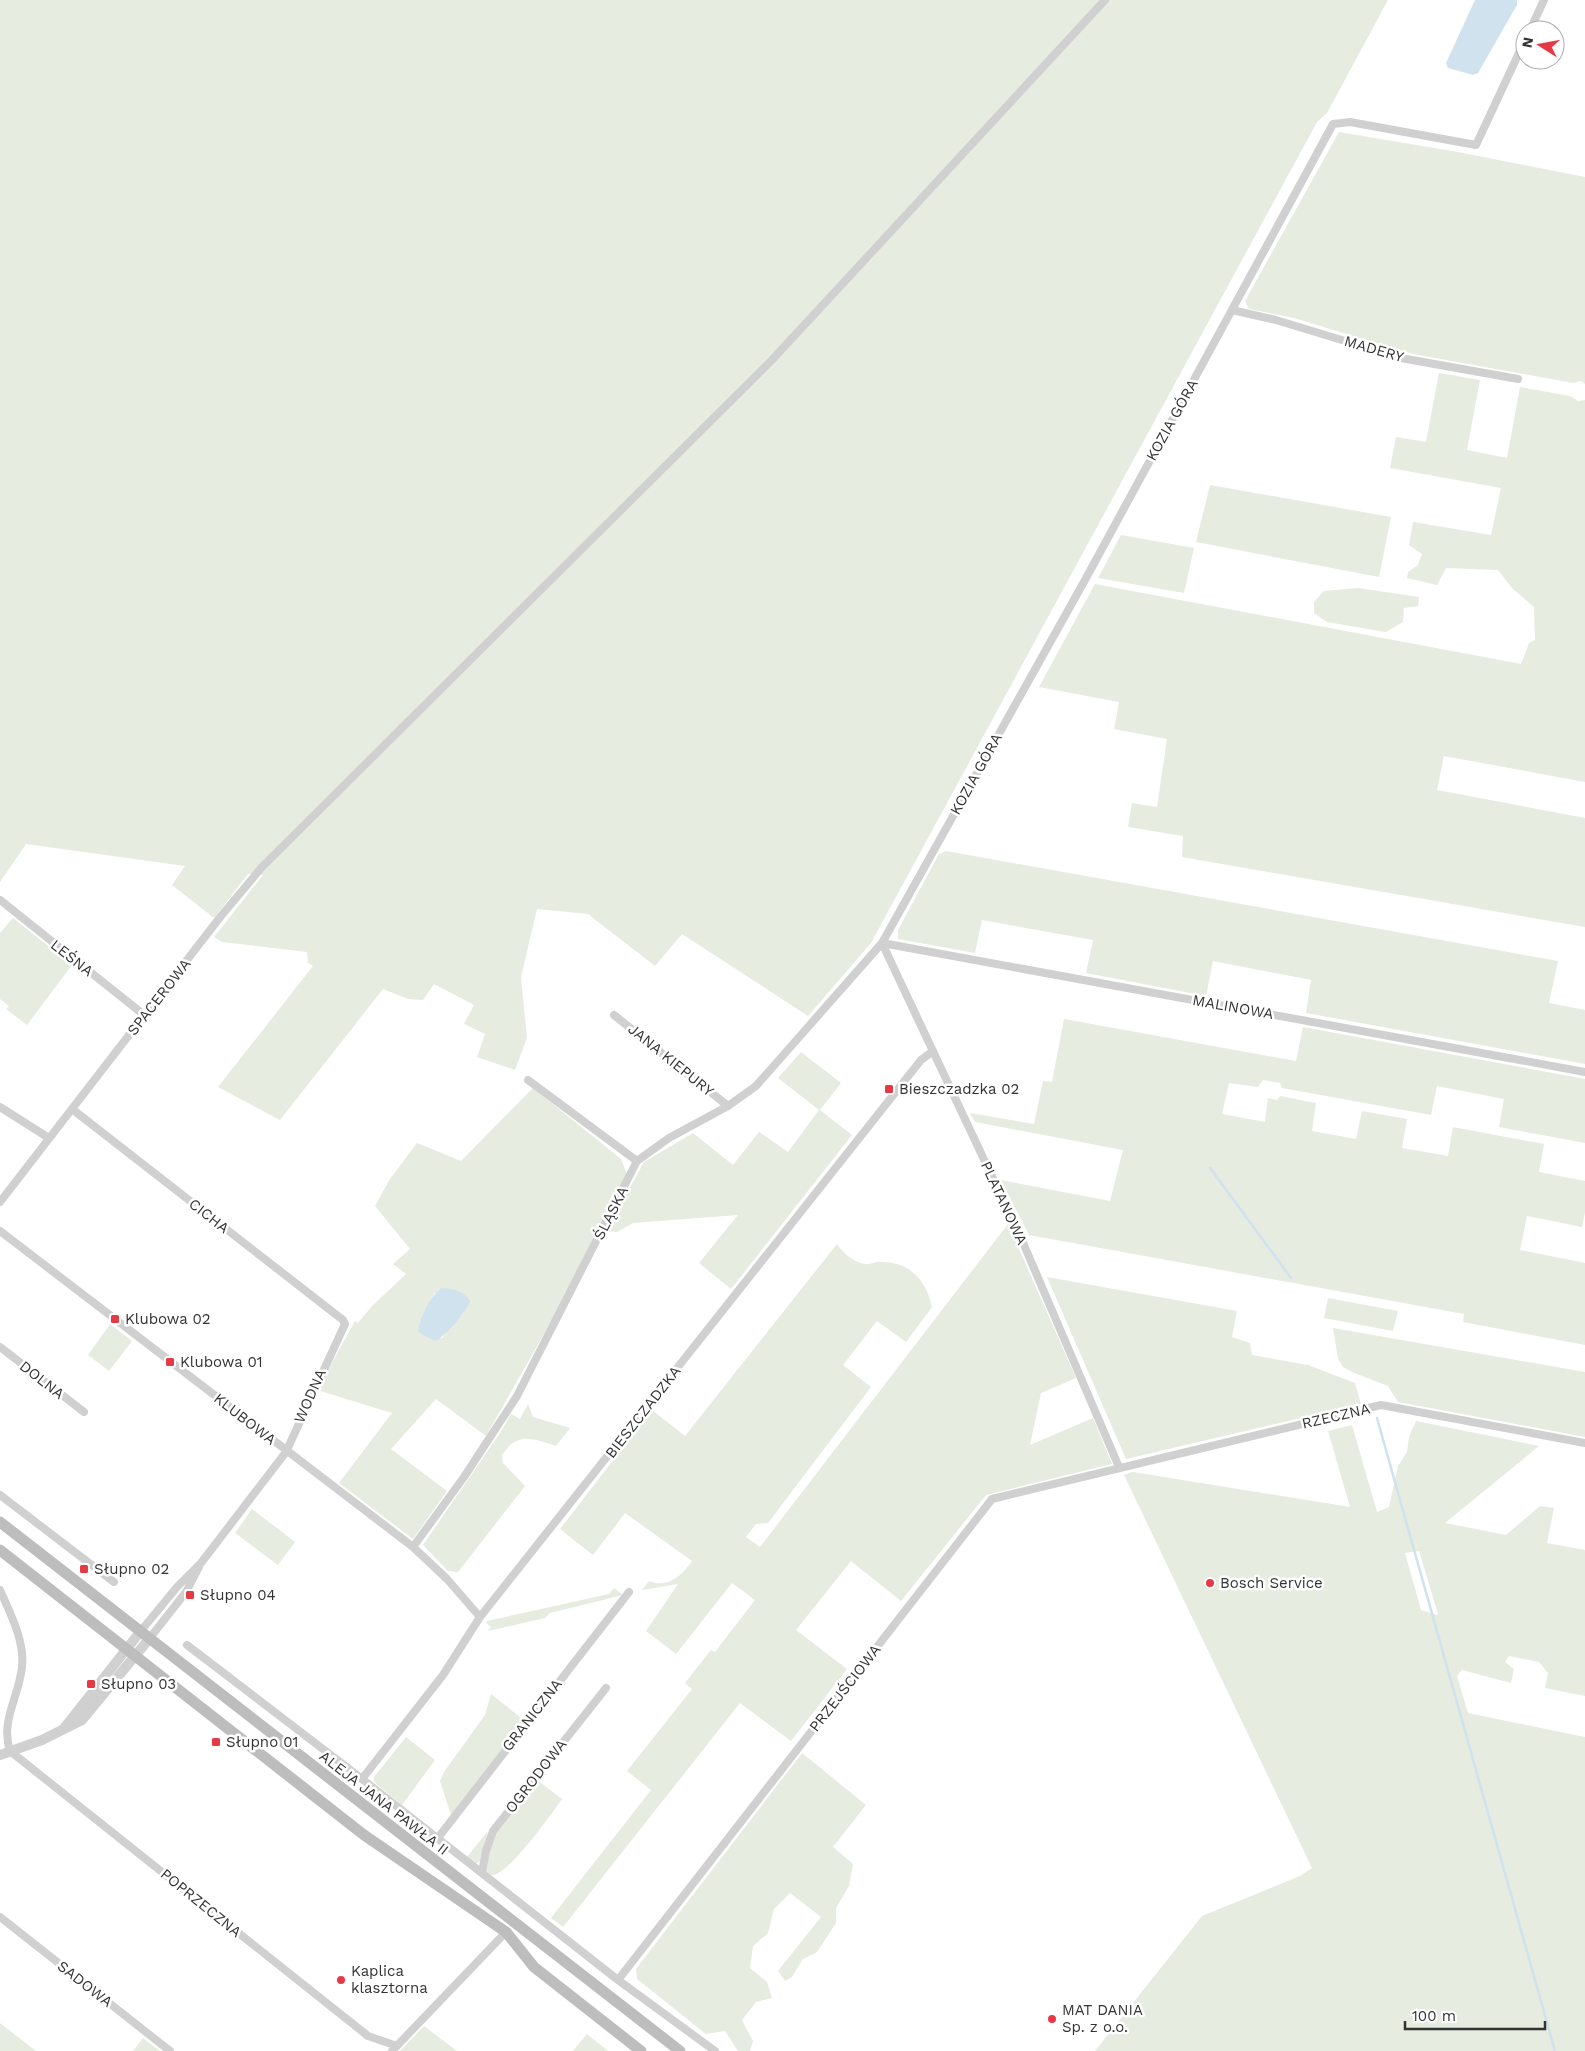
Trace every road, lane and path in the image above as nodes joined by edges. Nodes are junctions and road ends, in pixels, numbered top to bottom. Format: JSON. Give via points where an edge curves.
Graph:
{"nodes":[{"id":1,"x":1105,"y":0,"type":"edge"},
{"id":2,"x":1544,"y":0,"type":"edge"},
{"id":3,"x":1535,"y":20,"type":"edge"},
{"id":4,"x":1515,"y":62,"type":"edge"},
{"id":5,"x":1232,"y":310,"type":"junction"},
{"id":6,"x":1518,"y":379,"type":"dead end"},
{"id":7,"x":0,"y":900,"type":"edge"},
{"id":8,"x":882,"y":943,"type":"junction"},
{"id":9,"x":144,"y":1015,"type":"junction"},
{"id":10,"x":614,"y":1015,"type":"dead end"},
{"id":11,"x":933,"y":1051,"type":"junction"},
{"id":12,"x":1585,"y":1072,"type":"edge"},
{"id":13,"x":528,"y":1080,"type":"dead end"},
{"id":14,"x":728,"y":1106,"type":"junction"},
{"id":15,"x":0,"y":1107,"type":"edge"},
{"id":16,"x":72,"y":1109,"type":"junction"},
{"id":17,"x":49,"y":1138,"type":"junction"},
{"id":18,"x":637,"y":1161,"type":"junction"},
{"id":19,"x":0,"y":1202,"type":"edge"},
{"id":20,"x":0,"y":1231,"type":"edge"},
{"id":21,"x":344,"y":1324,"type":"joint"},
{"id":22,"x":0,"y":1348,"type":"edge"},
{"id":23,"x":84,"y":1412,"type":"dead end"},
{"id":24,"x":1585,"y":1444,"type":"edge"},
{"id":25,"x":286,"y":1452,"type":"junction"},
{"id":26,"x":1119,"y":1467,"type":"junction"},
{"id":27,"x":0,"y":1495,"type":"edge"},
{"id":28,"x":0,"y":1522,"type":"edge"},
{"id":29,"x":413,"y":1547,"type":"junction"},
{"id":30,"x":0,"y":1550,"type":"edge"},
{"id":31,"x":114,"y":1582,"type":"dead end"},
{"id":32,"x":0,"y":1590,"type":"edge"},
{"id":33,"x":629,"y":1592,"type":"dead end"},
{"id":34,"x":480,"y":1617,"type":"junction"},
{"id":35,"x":145,"y":1636,"type":"junction"},
{"id":36,"x":187,"y":1645,"type":"dead end"},
{"id":37,"x":131,"y":1653,"type":"junction"},
{"id":38,"x":606,"y":1688,"type":"dead end"},
{"id":39,"x":5,"y":1753,"type":"edge"},
{"id":40,"x":362,"y":1779,"type":"junction"},
{"id":41,"x":437,"y":1840,"type":"junction"},
{"id":42,"x":482,"y":1872,"type":"junction"},
{"id":43,"x":0,"y":1917,"type":"edge"},
{"id":44,"x":506,"y":1932,"type":"junction"},
{"id":45,"x":618,"y":1980,"type":"junction"},
{"id":46,"x":394,"y":2048,"type":"edge"},
{"id":47,"x":170,"y":2051,"type":"edge"},
{"id":48,"x":641,"y":2051,"type":"edge"},
{"id":49,"x":680,"y":2051,"type":"edge"},
{"id":50,"x":715,"y":2051,"type":"edge"}],
"edges":[{"from":1,"to":9,"type":"street","name":"SPACEROWA","via":[[771,361],[262,867]]},
{"from":2,"to":3,"type":"street"},
{"from":4,"to":5,"type":"street","name":"KOZIA GÓRA","via":[[1476,146],[1350,122],[1333,124]]},
{"from":5,"to":6,"type":"street","name":"MADERY","via":[[1401,358]]},
{"from":5,"to":8,"type":"street","name":"KOZIA GÓRA"},
{"from":7,"to":9,"type":"street","name":"LEŚNA"},
{"from":8,"to":11,"type":"street","name":"PLATANOWA"},
{"from":8,"to":12,"type":"street","name":"MALINOWA"},
{"from":8,"to":14,"type":"street","name":"ŚLĄSKA","via":[[762,1080]]},
{"from":9,"to":16,"type":"street","name":"SPACEROWA"},
{"from":10,"to":14,"type":"street","name":"JANA KIEPURY"},
{"from":11,"to":26,"type":"street","name":"PLATANOWA","via":[[1021,1238]]},
{"from":11,"to":34,"type":"street","name":"BIESZCZADZKA","via":[[921,1060]]},
{"from":13,"to":18,"type":"street"},
{"from":14,"to":18,"type":"street","name":"ŚLĄSKA","via":[[669,1138]]},
{"from":15,"to":17,"type":"street"},
{"from":16,"to":17,"type":"street","name":"SPACEROWA"},
{"from":16,"to":21,"type":"street","name":"CICHA","via":[[343,1320]]},
{"from":17,"to":19,"type":"street","name":"SPACEROWA"},
{"from":18,"to":29,"type":"street","name":"ŚLĄSKA","via":[[517,1396],[470,1469]]},
{"from":20,"to":25,"type":"street","name":"KLUBOWA"},
{"from":21,"to":25,"type":"street","name":"WODNA"},
{"from":22,"to":23,"type":"street","name":"DOLNA"},
{"from":24,"to":26,"type":"street","name":"RZECZNA","via":[[1381,1405]]},
{"from":25,"to":29,"type":"street","name":"KLUBOWA"},
{"from":25,"to":35,"type":"street","name":"WODNA","via":[[201,1563],[186,1592]]},
{"from":26,"to":45,"type":"street","name":"PRZEJŚCIOWA","via":[[992,1499]]},
{"from":27,"to":31,"type":"street"},
{"from":28,"to":35,"type":"main road","name":"ALEJA JANA PAWŁA II"},
{"from":29,"to":34,"type":"street","name":"KLUBOWA"},
{"from":30,"to":37,"type":"main road"},
{"from":32,"to":39,"type":"street","via":[[22,1649],[20,1675],[4,1726]]},
{"from":33,"to":41,"type":"street","name":"GRANICZNA"},
{"from":34,"to":40,"type":"street","name":"BIESZCZADZKA","via":[[443,1675]]},
{"from":35,"to":37,"type":"street"},
{"from":35,"to":49,"type":"main road","name":"ALEJA JANA PAWŁA II"},
{"from":36,"to":40,"type":"street"},
{"from":37,"to":39,"type":"street","via":[[88,1714],[42,1740]]},
{"from":37,"to":44,"type":"main road","via":[[364,1835]]},
{"from":38,"to":42,"type":"street","name":"OGRODOWA","via":[[493,1831]]},
{"from":39,"to":46,"type":"street","name":"POPRZECZNA","via":[[368,2036]]},
{"from":40,"to":41,"type":"street"},
{"from":41,"to":42,"type":"street"},
{"from":42,"to":45,"type":"street"},
{"from":43,"to":47,"type":"street","name":"SADOWA"},
{"from":44,"to":46,"type":"street"},
{"from":44,"to":48,"type":"main road","via":[[534,1967]]},
{"from":45,"to":50,"type":"street"}]}
